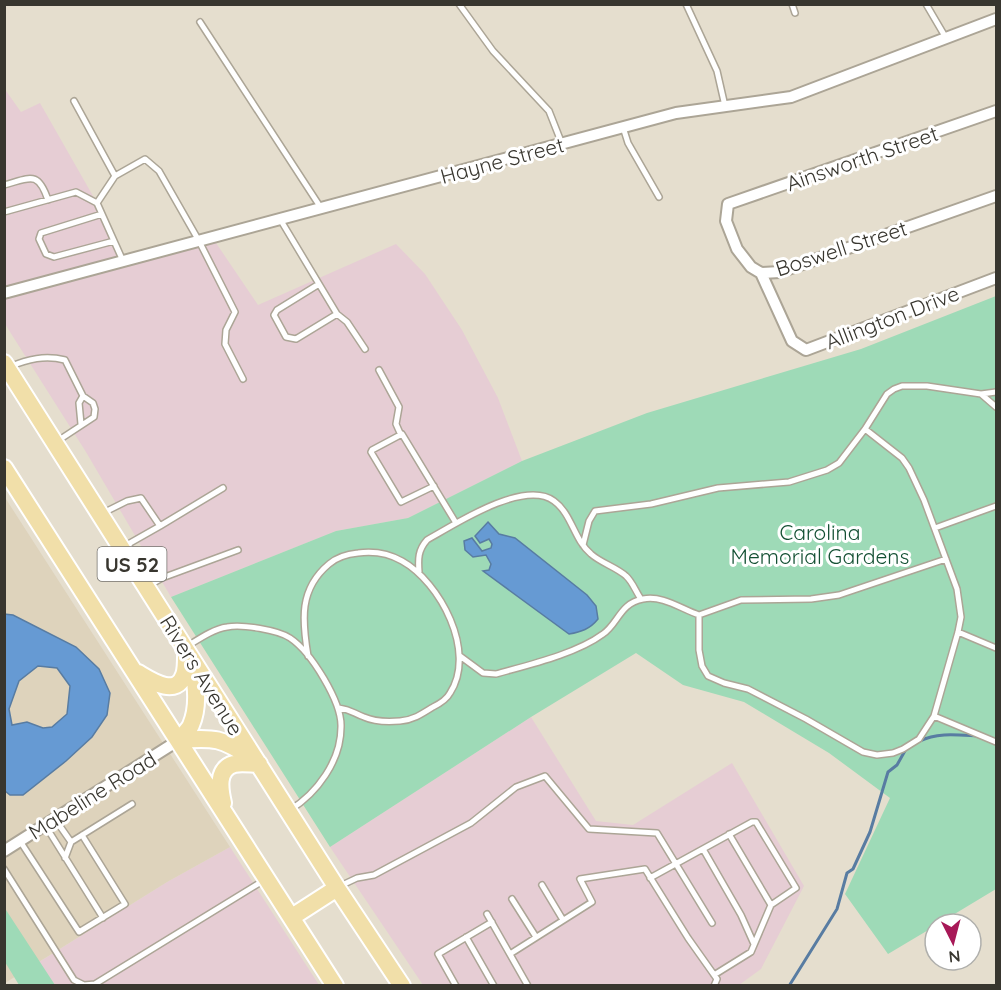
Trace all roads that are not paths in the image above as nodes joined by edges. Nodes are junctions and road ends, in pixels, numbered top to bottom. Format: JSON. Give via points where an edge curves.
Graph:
{"nodes":[{"id":1,"x":459,"y":4,"type":"edge"},
{"id":2,"x":686,"y":4,"type":"edge"},
{"id":3,"x":792,"y":4,"type":"edge"},
{"id":4,"x":926,"y":4,"type":"edge"},
{"id":5,"x":795,"y":13,"type":"dead end"},
{"id":6,"x":996,"y":19,"type":"edge"},
{"id":7,"x":200,"y":22,"type":"dead end"},
{"id":8,"x":946,"y":38,"type":"junction"},
{"id":9,"x":74,"y":101,"type":"dead end"},
{"id":10,"x":725,"y":106,"type":"junction"},
{"id":11,"x":996,"y":111,"type":"edge"},
{"id":12,"x":623,"y":127,"type":"junction"},
{"id":13,"x":562,"y":144,"type":"junction"},
{"id":14,"x":115,"y":176,"type":"junction"},
{"id":15,"x":4,"y":185,"type":"edge"},
{"id":16,"x":996,"y":196,"type":"edge"},
{"id":17,"x":659,"y":197,"type":"dead end"},
{"id":18,"x":48,"y":200,"type":"junction"},
{"id":19,"x":97,"y":203,"type":"junction"},
{"id":20,"x":728,"y":204,"type":"joint"},
{"id":21,"x":321,"y":208,"type":"junction"},
{"id":22,"x":4,"y":212,"type":"edge"},
{"id":23,"x":102,"y":214,"type":"junction"},
{"id":24,"x":280,"y":219,"type":"junction"},
{"id":25,"x":114,"y":241,"type":"junction"},
{"id":26,"x":199,"y":241,"type":"junction"},
{"id":27,"x":123,"y":261,"type":"junction"},
{"id":28,"x":761,"y":273,"type":"junction"},
{"id":29,"x":996,"y":278,"type":"edge"},
{"id":30,"x":319,"y":284,"type":"junction"},
{"id":31,"x":4,"y":293,"type":"edge"},
{"id":32,"x":337,"y":314,"type":"junction"},
{"id":33,"x":365,"y":349,"type":"dead end"},
{"id":34,"x":6,"y":366,"type":"edge"},
{"id":35,"x":379,"y":370,"type":"dead end"},
{"id":36,"x":243,"y":379,"type":"dead end"},
{"id":37,"x":996,"y":392,"type":"edge"},
{"id":38,"x":981,"y":394,"type":"junction"},
{"id":39,"x":83,"y":396,"type":"junction"},
{"id":40,"x":996,"y":407,"type":"edge"},
{"id":41,"x":81,"y":424,"type":"junction"},
{"id":42,"x":865,"y":429,"type":"junction"},
{"id":43,"x":400,"y":434,"type":"junction"},
{"id":44,"x":55,"y":443,"type":"junction"},
{"id":45,"x":4,"y":468,"type":"edge"},
{"id":46,"x":434,"y":486,"type":"junction"},
{"id":47,"x":223,"y":488,"type":"dead end"},
{"id":48,"x":996,"y":506,"type":"edge"},
{"id":49,"x":100,"y":514,"type":"junction"},
{"id":50,"x":456,"y":524,"type":"junction"},
{"id":51,"x":160,"y":526,"type":"junction"},
{"id":52,"x":935,"y":528,"type":"junction"},
{"id":53,"x":583,"y":545,"type":"junction"},
{"id":54,"x":122,"y":548,"type":"junction"},
{"id":55,"x":238,"y":550,"type":"dead end"},
{"id":56,"x":946,"y":559,"type":"junction"},
{"id":57,"x":418,"y":572,"type":"junction"},
{"id":58,"x":147,"y":587,"type":"junction"},
{"id":59,"x":640,"y":599,"type":"junction"},
{"id":60,"x":699,"y":615,"type":"junction"},
{"id":61,"x":958,"y":632,"type":"junction"},
{"id":62,"x":996,"y":648,"type":"edge"},
{"id":63,"x":188,"y":652,"type":"junction"},
{"id":64,"x":308,"y":656,"type":"junction"},
{"id":65,"x":460,"y":656,"type":"junction"},
{"id":66,"x":135,"y":671,"type":"junction"},
{"id":67,"x":339,"y":708,"type":"junction"},
{"id":68,"x":934,"y":716,"type":"junction"},
{"id":69,"x":179,"y":740,"type":"junction"},
{"id":70,"x":996,"y":742,"type":"edge"},
{"id":71,"x":259,"y":764,"type":"junction"},
{"id":72,"x":132,"y":804,"type":"dead end"},
{"id":73,"x":289,"y":811,"type":"junction"},
{"id":74,"x":225,"y":812,"type":"junction"},
{"id":75,"x":55,"y":819,"type":"junction"},
{"id":76,"x":45,"y":825,"type":"junction"},
{"id":77,"x":729,"y":834,"type":"junction"},
{"id":78,"x":82,"y":835,"type":"junction"},
{"id":79,"x":20,"y":841,"type":"junction"},
{"id":80,"x":71,"y":842,"type":"junction"},
{"id":81,"x":703,"y":849,"type":"junction"},
{"id":82,"x":4,"y":851,"type":"edge"},
{"id":83,"x":65,"y":858,"type":"junction"},
{"id":84,"x":677,"y":863,"type":"junction"},
{"id":85,"x":4,"y":870,"type":"edge"},
{"id":86,"x":650,"y":878,"type":"junction"},
{"id":87,"x":267,"y":879,"type":"junction"},
{"id":88,"x":542,"y":885,"type":"dead end"},
{"id":89,"x":337,"y":888,"type":"junction"},
{"id":90,"x":512,"y":899,"type":"dead end"},
{"id":91,"x":771,"y":905,"type":"junction"},
{"id":92,"x":487,"y":914,"type":"dead end"},
{"id":93,"x":292,"y":917,"type":"junction"},
{"id":94,"x":103,"y":918,"type":"junction"},
{"id":95,"x":563,"y":920,"type":"junction"},
{"id":96,"x":492,"y":922,"type":"junction"},
{"id":97,"x":712,"y":923,"type":"dead end"},
{"id":98,"x":466,"y":937,"type":"junction"},
{"id":99,"x":536,"y":937,"type":"junction"},
{"id":100,"x":754,"y":944,"type":"junction"},
{"id":101,"x":510,"y":954,"type":"junction"},
{"id":102,"x":714,"y":975,"type":"junction"},
{"id":103,"x":335,"y":986,"type":"edge"},
{"id":104,"x":402,"y":986,"type":"edge"},
{"id":105,"x":456,"y":986,"type":"edge"},
{"id":106,"x":494,"y":986,"type":"edge"},
{"id":107,"x":528,"y":986,"type":"edge"},
{"id":108,"x":714,"y":986,"type":"edge"}],
"edges":[{"from":1,"to":13,"type":"lane","via":[[493,51],[549,111]]},
{"from":2,"to":10,"type":"lane","via":[[717,71]]},
{"from":3,"to":5,"type":"lane"},
{"from":4,"to":8,"type":"lane"},
{"from":6,"to":8,"type":"street","name":"Hayne Street"},
{"from":7,"to":21,"type":"lane"},
{"from":8,"to":10,"type":"street","name":"Hayne Street","via":[[791,97]]},
{"from":9,"to":14,"type":"lane"},
{"from":10,"to":12,"type":"street","name":"Hayne Street","via":[[676,113]]},
{"from":11,"to":20,"type":"street","name":"Ainsworth Street"},
{"from":12,"to":13,"type":"street","name":"Hayne Street"},
{"from":12,"to":17,"type":"lane"},
{"from":13,"to":21,"type":"street","name":"Hayne Street"},
{"from":14,"to":19,"type":"lane"},
{"from":14,"to":26,"type":"lane","via":[[145,159],[159,171]]},
{"from":15,"to":18,"type":"lane","via":[[30,178],[37,180]]},
{"from":16,"to":28,"type":"street","name":"Boswell Street","via":[[780,272]]},
{"from":18,"to":19,"type":"lane","via":[[76,192]]},
{"from":18,"to":22,"type":"lane"},
{"from":19,"to":23,"type":"lane"},
{"from":20,"to":28,"type":"street","name":"Boswell Street","via":[[726,221],[737,249]]},
{"from":21,"to":24,"type":"street","name":"Hayne Street"},
{"from":23,"to":25,"type":"lane"},
{"from":23,"to":25,"type":"lane","via":[[41,233],[39,239],[46,254],[54,257]]},
{"from":24,"to":26,"type":"street","name":"Hayne Street"},
{"from":24,"to":30,"type":"lane"},
{"from":25,"to":27,"type":"lane"},
{"from":26,"to":27,"type":"street","name":"Hayne Street"},
{"from":26,"to":36,"type":"lane","via":[[235,312],[226,330],[225,344]]},
{"from":27,"to":31,"type":"street","name":"Hayne Street"},
{"from":28,"to":29,"type":"street","name":"Allington Drive","via":[[792,341],[806,350]]},
{"from":30,"to":32,"type":"lane"},
{"from":30,"to":32,"type":"lane","via":[[273,315],[286,337],[296,339]]},
{"from":32,"to":33,"type":"lane","via":[[348,322]]},
{"from":34,"to":39,"type":"lane","via":[[52,357],[65,360]]},
{"from":34,"to":44,"type":"main road","name":"Rivers Avenue","number":"US 52"},
{"from":35,"to":43,"type":"lane","via":[[399,407],[396,424]]},
{"from":37,"to":38,"type":"lane"},
{"from":38,"to":40,"type":"lane"},
{"from":38,"to":42,"type":"lane","via":[[902,386],[887,394]]},
{"from":39,"to":41,"type":"lane","via":[[79,403]]},
{"from":39,"to":41,"type":"lane","via":[[93,403],[96,413]]},
{"from":41,"to":44,"type":"lane"},
{"from":42,"to":52,"type":"lane","via":[[902,458]]},
{"from":42,"to":53,"type":"lane","via":[[839,463],[810,477],[718,488],[651,504],[595,511]]},
{"from":43,"to":46,"type":"lane"},
{"from":43,"to":46,"type":"lane","via":[[371,452],[401,502]]},
{"from":44,"to":49,"type":"main road","name":"Rivers Avenue","number":"US 52"},
{"from":45,"to":66,"type":"main road","number":"US 52"},
{"from":46,"to":50,"type":"lane"},
{"from":47,"to":51,"type":"lane"},
{"from":48,"to":52,"type":"lane"},
{"from":49,"to":51,"type":"lane","via":[[141,498]]},
{"from":49,"to":54,"type":"main road","name":"Rivers Avenue","number":"US 52"},
{"from":50,"to":53,"type":"lane","via":[[496,503],[545,497],[564,512]]},
{"from":50,"to":57,"type":"lane","via":[[420,547]]},
{"from":51,"to":54,"type":"lane"},
{"from":52,"to":56,"type":"lane"},
{"from":53,"to":59,"type":"lane","via":[[590,554],[627,576]]},
{"from":54,"to":58,"type":"main road","name":"Rivers Avenue","number":"US 52"},
{"from":55,"to":58,"type":"lane"},
{"from":56,"to":60,"type":"lane","via":[[839,595],[741,600]]},
{"from":56,"to":61,"type":"lane","via":[[957,589],[961,617]]},
{"from":57,"to":64,"type":"lane","via":[[402,561],[369,551],[332,561],[319,572],[305,597]]},
{"from":57,"to":65,"type":"lane","via":[[442,603]]},
{"from":58,"to":63,"type":"main road","name":"Rivers Avenue","number":"US 52"},
{"from":59,"to":60,"type":"lane","via":[[655,597]]},
{"from":59,"to":65,"type":"lane","via":[[621,611],[605,633],[574,650],[496,674],[483,673]]},
{"from":60,"to":68,"type":"lane","via":[[699,650],[708,676],[748,689],[863,752],[876,755],[903,749],[919,739]]},
{"from":61,"to":62,"type":"lane"},
{"from":61,"to":68,"type":"lane"},
{"from":63,"to":64,"type":"lane","via":[[209,633],[235,626],[284,635]]},
{"from":63,"to":66,"type":"main road","via":[[184,675],[175,684],[159,685]]},
{"from":63,"to":69,"type":"main road","via":[[197,687],[195,708],[191,725]]},
{"from":63,"to":71,"type":"main road","name":"Rivers Avenue","number":"US 52"},
{"from":64,"to":67,"type":"lane"},
{"from":65,"to":67,"type":"lane","via":[[450,694],[415,718],[375,721]]},
{"from":66,"to":69,"type":"main road","number":"US 52"},
{"from":67,"to":73,"type":"lane","via":[[340,741],[331,765],[314,792]]},
{"from":68,"to":70,"type":"lane"},
{"from":69,"to":71,"type":"main road","via":[[211,738],[231,744]]},
{"from":69,"to":74,"type":"main road","number":"US 52"},
{"from":69,"to":75,"type":"street","name":"Mabeline Road"},
{"from":71,"to":73,"type":"main road","name":"Rivers Avenue","number":"US 52"},
{"from":71,"to":74,"type":"main road","via":[[233,764],[224,770],[218,785]]},
{"from":72,"to":78,"type":"lane"},
{"from":73,"to":89,"type":"main road","name":"Rivers Avenue","number":"US 52"},
{"from":74,"to":87,"type":"main road","number":"US 52"},
{"from":75,"to":76,"type":"street","name":"Mabeline Road"},
{"from":75,"to":80,"type":"lane"},
{"from":76,"to":79,"type":"street","name":"Mabeline Road"},
{"from":76,"to":83,"type":"lane"},
{"from":77,"to":81,"type":"lane"},
{"from":77,"to":91,"type":"lane"},
{"from":77,"to":91,"type":"lane","via":[[756,822],[796,888]]},
{"from":78,"to":80,"type":"lane"},
{"from":78,"to":94,"type":"lane","via":[[125,904]]},
{"from":79,"to":82,"type":"street","name":"Mabeline Road"},
{"from":79,"to":94,"type":"lane","via":[[79,932]]},
{"from":80,"to":83,"type":"lane"},
{"from":81,"to":84,"type":"lane"},
{"from":81,"to":100,"type":"lane"},
{"from":83,"to":94,"type":"lane"},
{"from":84,"to":86,"type":"lane"},
{"from":84,"to":89,"type":"lane","via":[[657,833],[589,829],[545,776],[516,787],[471,823],[374,875]]},
{"from":84,"to":97,"type":"lane"},
{"from":85,"to":87,"type":"lane","via":[[74,980],[84,985],[95,984]]},
{"from":86,"to":95,"type":"lane","via":[[645,869],[580,879],[592,902]]},
{"from":86,"to":102,"type":"lane"},
{"from":87,"to":93,"type":"main road","number":"US 52"},
{"from":88,"to":95,"type":"lane"},
{"from":89,"to":93,"type":"main road"},
{"from":89,"to":104,"type":"main road","name":"Rivers Avenue","number":"US 52"},
{"from":90,"to":99,"type":"lane"},
{"from":91,"to":100,"type":"lane"},
{"from":92,"to":96,"type":"lane"},
{"from":93,"to":103,"type":"main road","number":"US 52"},
{"from":95,"to":99,"type":"lane"},
{"from":96,"to":98,"type":"lane"},
{"from":96,"to":101,"type":"lane"},
{"from":98,"to":105,"type":"lane","via":[[438,954]]},
{"from":98,"to":106,"type":"lane"},
{"from":99,"to":101,"type":"lane"},
{"from":100,"to":102,"type":"lane","via":[[751,952]]},
{"from":101,"to":107,"type":"lane"},
{"from":102,"to":108,"type":"lane"}]}
